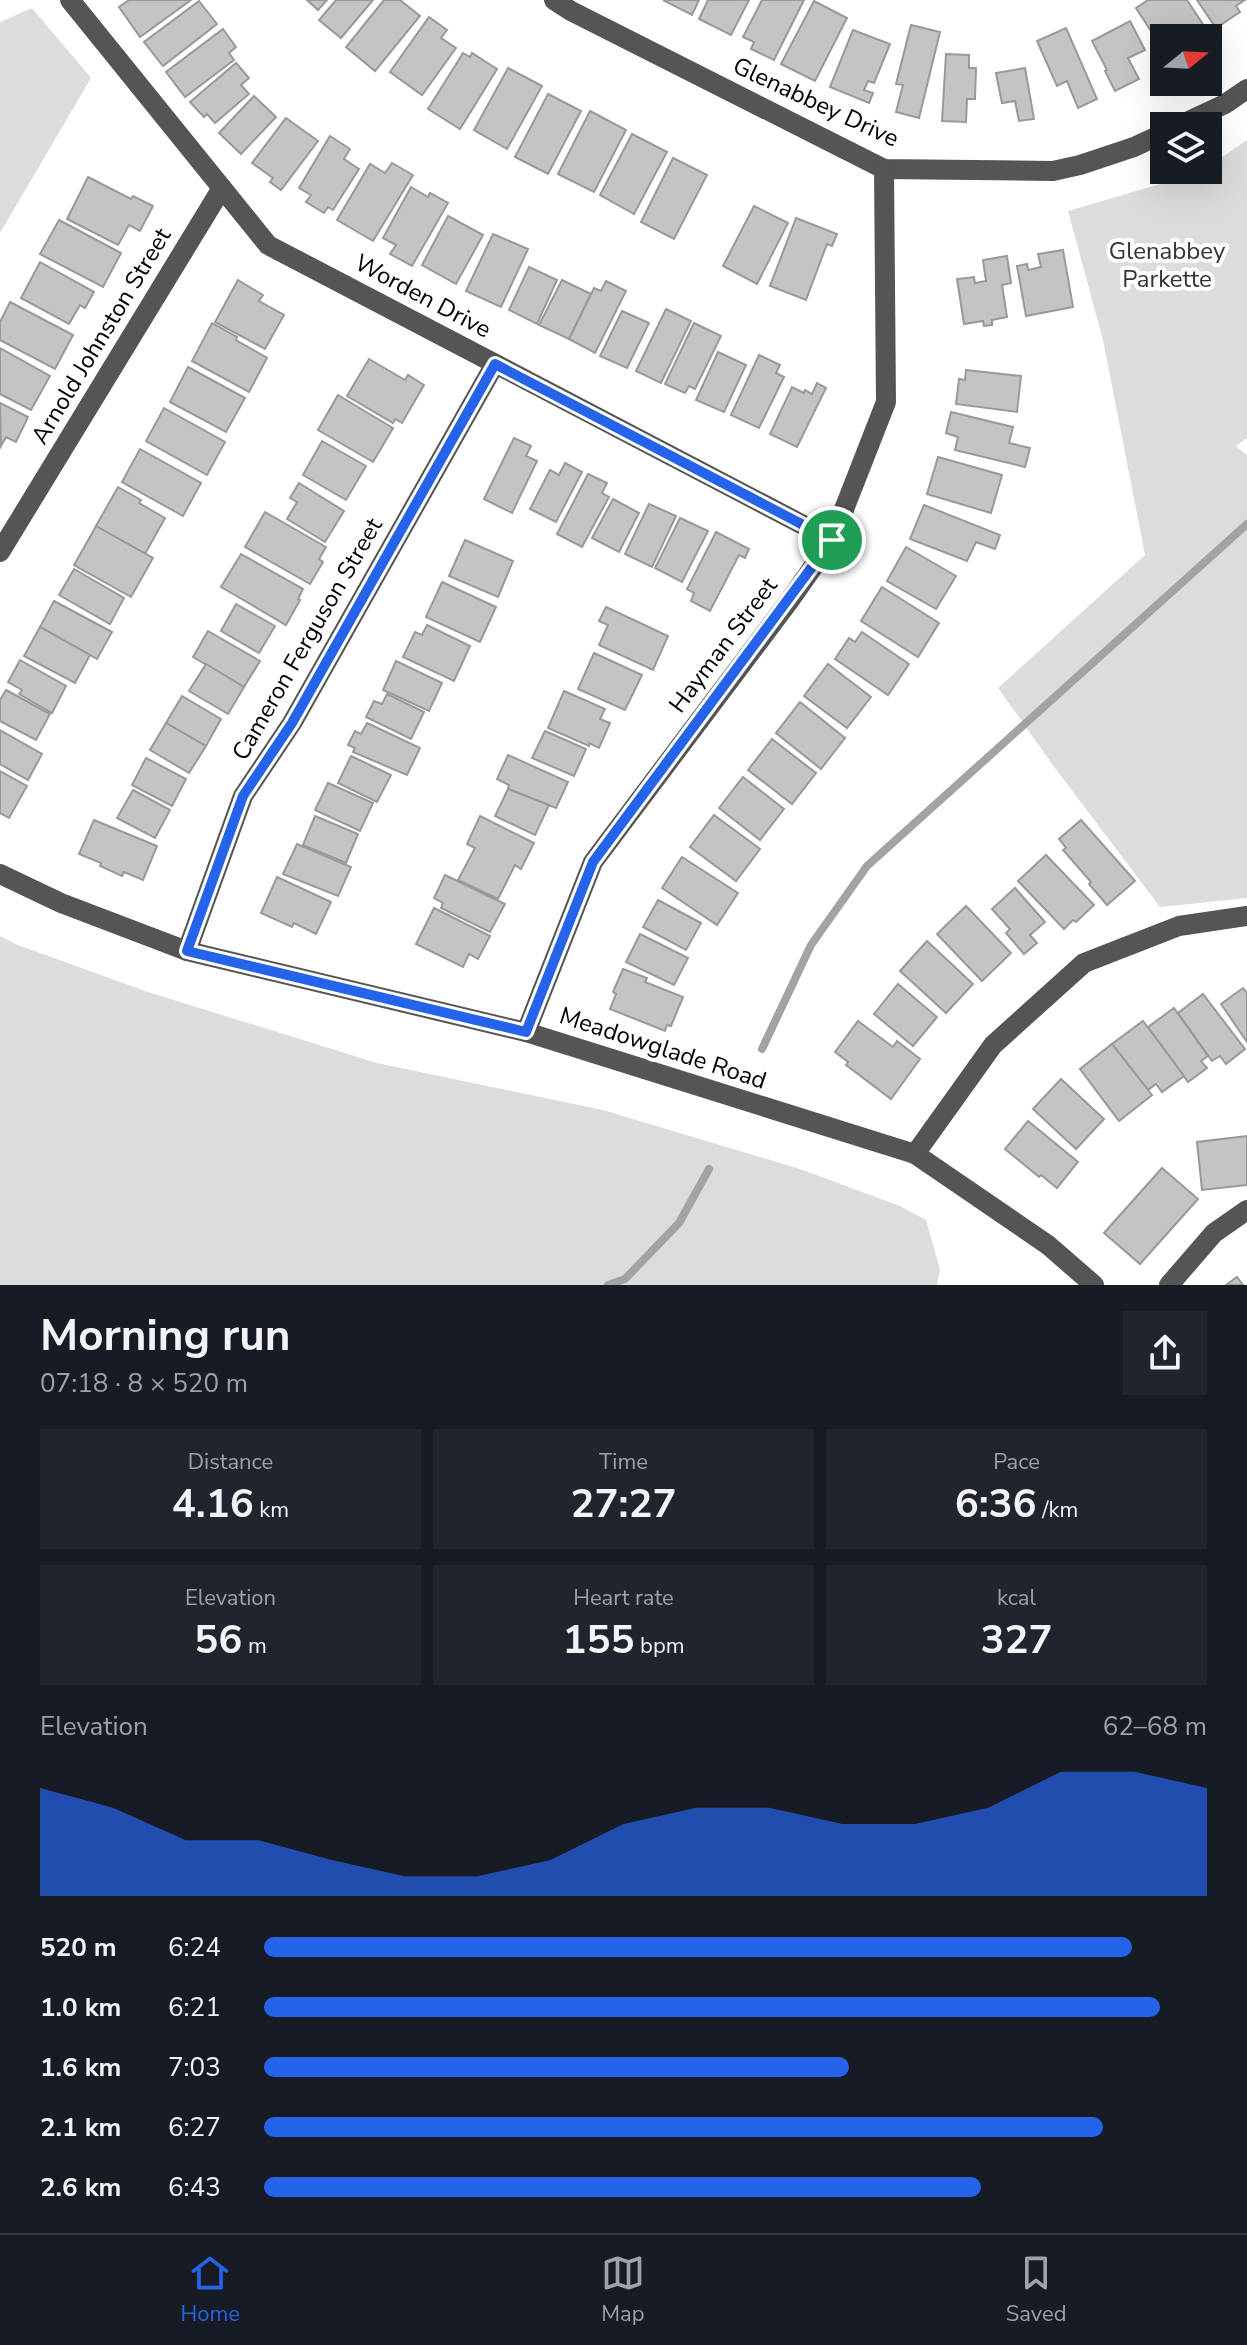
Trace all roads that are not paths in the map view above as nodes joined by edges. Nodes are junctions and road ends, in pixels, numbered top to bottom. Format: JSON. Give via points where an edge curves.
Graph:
{"nodes":[{"id":1,"x":70,"y":0,"type":"edge"},
{"id":2,"x":554,"y":0,"type":"edge"},
{"id":3,"x":1247,"y":89,"type":"edge"},
{"id":4,"x":1208,"y":112,"type":"edge"},
{"id":5,"x":1150,"y":140,"type":"edge"},
{"id":6,"x":884,"y":169,"type":"junction"},
{"id":7,"x":222,"y":188,"type":"junction"},
{"id":8,"x":495,"y":364,"type":"junction"},
{"id":9,"x":832,"y":540,"type":"junction"},
{"id":10,"x":0,"y":552,"type":"edge"},
{"id":11,"x":0,"y":874,"type":"edge"},
{"id":12,"x":1247,"y":916,"type":"edge"},
{"id":13,"x":187,"y":951,"type":"junction"},
{"id":14,"x":526,"y":1032,"type":"junction"},
{"id":15,"x":915,"y":1154,"type":"junction"},
{"id":16,"x":1247,"y":1210,"type":"edge"},
{"id":17,"x":1094,"y":1285,"type":"edge"},
{"id":18,"x":1169,"y":1285,"type":"edge"}],
"edges":[{"from":1,"to":7,"type":"street","name":"Worden Drive"},
{"from":2,"to":6,"type":"street","name":"Glenabbey Drive"},
{"from":3,"to":4,"type":"street"},
{"from":5,"to":6,"type":"street","name":"Glenabbey Drive","via":[[1053,171]]},
{"from":6,"to":9,"type":"street","name":"Hayman Street","via":[[886,402]]},
{"from":7,"to":8,"type":"street","name":"Worden Drive","via":[[268,245]]},
{"from":7,"to":10,"type":"street","name":"Arnold Johnston Street"},
{"from":8,"to":9,"type":"street","name":"Worden Drive"},
{"from":8,"to":13,"type":"street","name":"Cameron Ferguson Street","via":[[292,723],[243,796]]},
{"from":9,"to":14,"type":"street","name":"Hayman Street","via":[[593,862]]},
{"from":11,"to":13,"type":"street","name":"Meadowglade Road"},
{"from":12,"to":15,"type":"street","via":[[1179,926],[1084,963],[993,1045]]},
{"from":13,"to":14,"type":"street","name":"Meadowglade Road"},
{"from":14,"to":15,"type":"street","name":"Meadowglade Road"},
{"from":15,"to":17,"type":"street","name":"Meadowglade Road","via":[[1048,1245]]},
{"from":16,"to":18,"type":"street","via":[[1214,1233]]}]}
